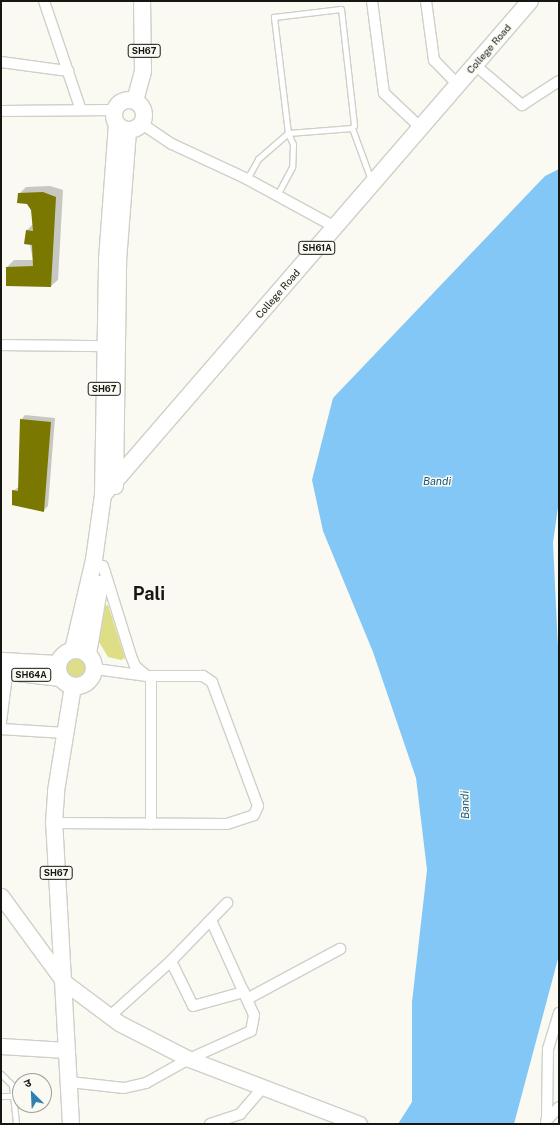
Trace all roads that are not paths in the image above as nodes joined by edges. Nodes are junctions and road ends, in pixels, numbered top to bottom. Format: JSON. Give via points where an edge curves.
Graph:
{"nodes":[{"id":1,"x":44,"y":1,"type":"edge"},
{"id":2,"x":132,"y":1,"type":"edge"},
{"id":3,"x":142,"y":1,"type":"edge"},
{"id":4,"x":372,"y":1,"type":"edge"},
{"id":5,"x":426,"y":1,"type":"edge"},
{"id":6,"x":530,"y":1,"type":"edge"},
{"id":7,"x":1,"y":62,"type":"edge"},
{"id":8,"x":476,"y":65,"type":"junction"},
{"id":9,"x":68,"y":72,"type":"junction"},
{"id":10,"x":559,"y":81,"type":"edge"},
{"id":11,"x":458,"y":85,"type":"junction"},
{"id":12,"x":81,"y":110,"type":"junction"},
{"id":13,"x":1,"y":111,"type":"edge"},
{"id":14,"x":127,"y":115,"type":"junction"},
{"id":15,"x":352,"y":128,"type":"junction"},
{"id":16,"x":421,"y":128,"type":"junction"},
{"id":17,"x":288,"y":133,"type":"junction"},
{"id":18,"x":248,"y":179,"type":"junction"},
{"id":19,"x":373,"y":184,"type":"junction"},
{"id":20,"x":277,"y":195,"type":"junction"},
{"id":21,"x":335,"y":227,"type":"junction"},
{"id":22,"x":1,"y":344,"type":"edge"},
{"id":23,"x":105,"y":346,"type":"junction"},
{"id":24,"x":116,"y":482,"type":"junction"},
{"id":25,"x":103,"y":495,"type":"junction"},
{"id":26,"x":103,"y":566,"type":"junction"},
{"id":27,"x":73,"y":650,"type":"junction"},
{"id":28,"x":88,"y":654,"type":"junction"},
{"id":29,"x":4,"y":666,"type":"edge"},
{"id":30,"x":95,"y":669,"type":"junction"},
{"id":31,"x":64,"y":676,"type":"junction"},
{"id":32,"x":149,"y":676,"type":"junction"},
{"id":33,"x":1,"y":722,"type":"edge"},
{"id":34,"x":1,"y":729,"type":"edge"},
{"id":35,"x":64,"y":733,"type":"junction"},
{"id":36,"x":54,"y":823,"type":"junction"},
{"id":37,"x":151,"y":824,"type":"junction"},
{"id":38,"x":1,"y":896,"type":"edge"},
{"id":39,"x":227,"y":903,"type":"dead end"},
{"id":40,"x":211,"y":920,"type":"junction"},
{"id":41,"x":340,"y":949,"type":"dead end"},
{"id":42,"x":171,"y":961,"type":"junction"},
{"id":43,"x":64,"y":982,"type":"junction"},
{"id":44,"x":245,"y":995,"type":"junction"},
{"id":45,"x":559,"y":1013,"type":"edge"},
{"id":46,"x":109,"y":1017,"type":"junction"},
{"id":47,"x":1,"y":1046,"type":"edge"},
{"id":48,"x":66,"y":1056,"type":"junction"},
{"id":49,"x":189,"y":1059,"type":"junction"},
{"id":50,"x":1,"y":1074,"type":"edge"},
{"id":51,"x":70,"y":1082,"type":"junction"},
{"id":52,"x":12,"y":1085,"type":"edge"},
{"id":53,"x":263,"y":1088,"type":"junction"},
{"id":54,"x":1,"y":1096,"type":"edge"},
{"id":55,"x":12,"y":1096,"type":"edge"},
{"id":56,"x":559,"y":1107,"type":"edge"},
{"id":57,"x":15,"y":1113,"type":"edge"},
{"id":58,"x":545,"y":1121,"type":"edge"},
{"id":59,"x":349,"y":1122,"type":"edge"},
{"id":60,"x":16,"y":1124,"type":"edge"},
{"id":61,"x":61,"y":1124,"type":"edge"},
{"id":62,"x":71,"y":1124,"type":"edge"},
{"id":63,"x":210,"y":1124,"type":"edge"}],
"edges":[{"from":1,"to":9,"type":"street"},
{"from":2,"to":14,"type":"main road","number":"SH67","via":[[132,66]]},
{"from":3,"to":14,"type":"main road","number":"SH67","via":[[143,71]]},
{"from":4,"to":16,"type":"street","via":[[384,93]]},
{"from":5,"to":11,"type":"street","via":[[434,60]]},
{"from":6,"to":8,"type":"main road","name":"College Road","number":"SH61A"},
{"from":7,"to":9,"type":"street"},
{"from":8,"to":10,"type":"street","via":[[522,105]]},
{"from":8,"to":11,"type":"main road","name":"College Road","number":"SH61A"},
{"from":9,"to":12,"type":"street"},
{"from":11,"to":16,"type":"main road","name":"College Road","number":"SH61A"},
{"from":12,"to":13,"type":"street"},
{"from":12,"to":14,"type":"street"},
{"from":14,"to":18,"type":"street","via":[[172,144]]},
{"from":14,"to":23,"type":"main road","number":"SH67","via":[[109,216]]},
{"from":14,"to":24,"type":"main road","number":"SH67","via":[[118,261]]},
{"from":15,"to":17,"type":"lane"},
{"from":15,"to":17,"type":"lane","via":[[356,120],[341,8],[274,17]]},
{"from":15,"to":19,"type":"lane"},
{"from":16,"to":19,"type":"main road","name":"College Road","number":"SH61A"},
{"from":17,"to":18,"type":"lane","via":[[258,159]]},
{"from":17,"to":20,"type":"lane","via":[[292,144],[292,167]]},
{"from":18,"to":20,"type":"street"},
{"from":19,"to":21,"type":"main road","name":"College Road","number":"SH61A"},
{"from":20,"to":21,"type":"street"},
{"from":21,"to":24,"type":"main road","name":"College Road","number":"SH61A"},
{"from":22,"to":23,"type":"street"},
{"from":23,"to":25,"type":"main road","number":"SH67"},
{"from":24,"to":25,"type":"main road","name":"College Road","number":"SH61A"},
{"from":24,"to":26,"type":"main road","number":"SH67"},
{"from":25,"to":27,"type":"main road","number":"SH67","via":[[93,567]]},
{"from":26,"to":28,"type":"main road","number":"SH67"},
{"from":26,"to":32,"type":"street","via":[[131,656]]},
{"from":27,"to":28,"type":"main road"},
{"from":27,"to":31,"type":"main road","via":[[63,655]]},
{"from":28,"to":30,"type":"main road"},
{"from":29,"to":31,"type":"main road","number":"SH64A"},
{"from":29,"to":33,"type":"street"},
{"from":30,"to":31,"type":"main road","via":[[88,682]]},
{"from":30,"to":32,"type":"street"},
{"from":31,"to":35,"type":"main road","number":"SH67"},
{"from":32,"to":37,"type":"street"},
{"from":32,"to":37,"type":"street","via":[[195,675],[212,682],[258,806],[254,815],[227,824]]},
{"from":34,"to":35,"type":"street"},
{"from":35,"to":36,"type":"main road","number":"SH67"},
{"from":36,"to":37,"type":"street"},
{"from":36,"to":43,"type":"main road","number":"SH67"},
{"from":38,"to":43,"type":"street"},
{"from":39,"to":40,"type":"street"},
{"from":40,"to":42,"type":"street"},
{"from":40,"to":44,"type":"street"},
{"from":41,"to":44,"type":"street"},
{"from":42,"to":44,"type":"street","via":[[193,1006]]},
{"from":42,"to":46,"type":"street"},
{"from":43,"to":46,"type":"street"},
{"from":43,"to":48,"type":"main road","number":"SH67"},
{"from":44,"to":49,"type":"street","via":[[256,1021],[252,1031]]},
{"from":45,"to":58,"type":"street","via":[[548,1049]]},
{"from":46,"to":49,"type":"street"},
{"from":47,"to":48,"type":"street"},
{"from":48,"to":51,"type":"main road","number":"SH67"},
{"from":48,"to":61,"type":"main road","number":"SH67"},
{"from":49,"to":51,"type":"street","via":[[158,1078],[135,1086]]},
{"from":49,"to":53,"type":"street"},
{"from":50,"to":52,"type":"lane"},
{"from":51,"to":62,"type":"main road","number":"SH67"},
{"from":53,"to":59,"type":"street"},
{"from":53,"to":63,"type":"street","via":[[240,1114]]},
{"from":54,"to":55,"type":"lane"},
{"from":56,"to":58,"type":"street"},
{"from":57,"to":60,"type":"lane"}]}
